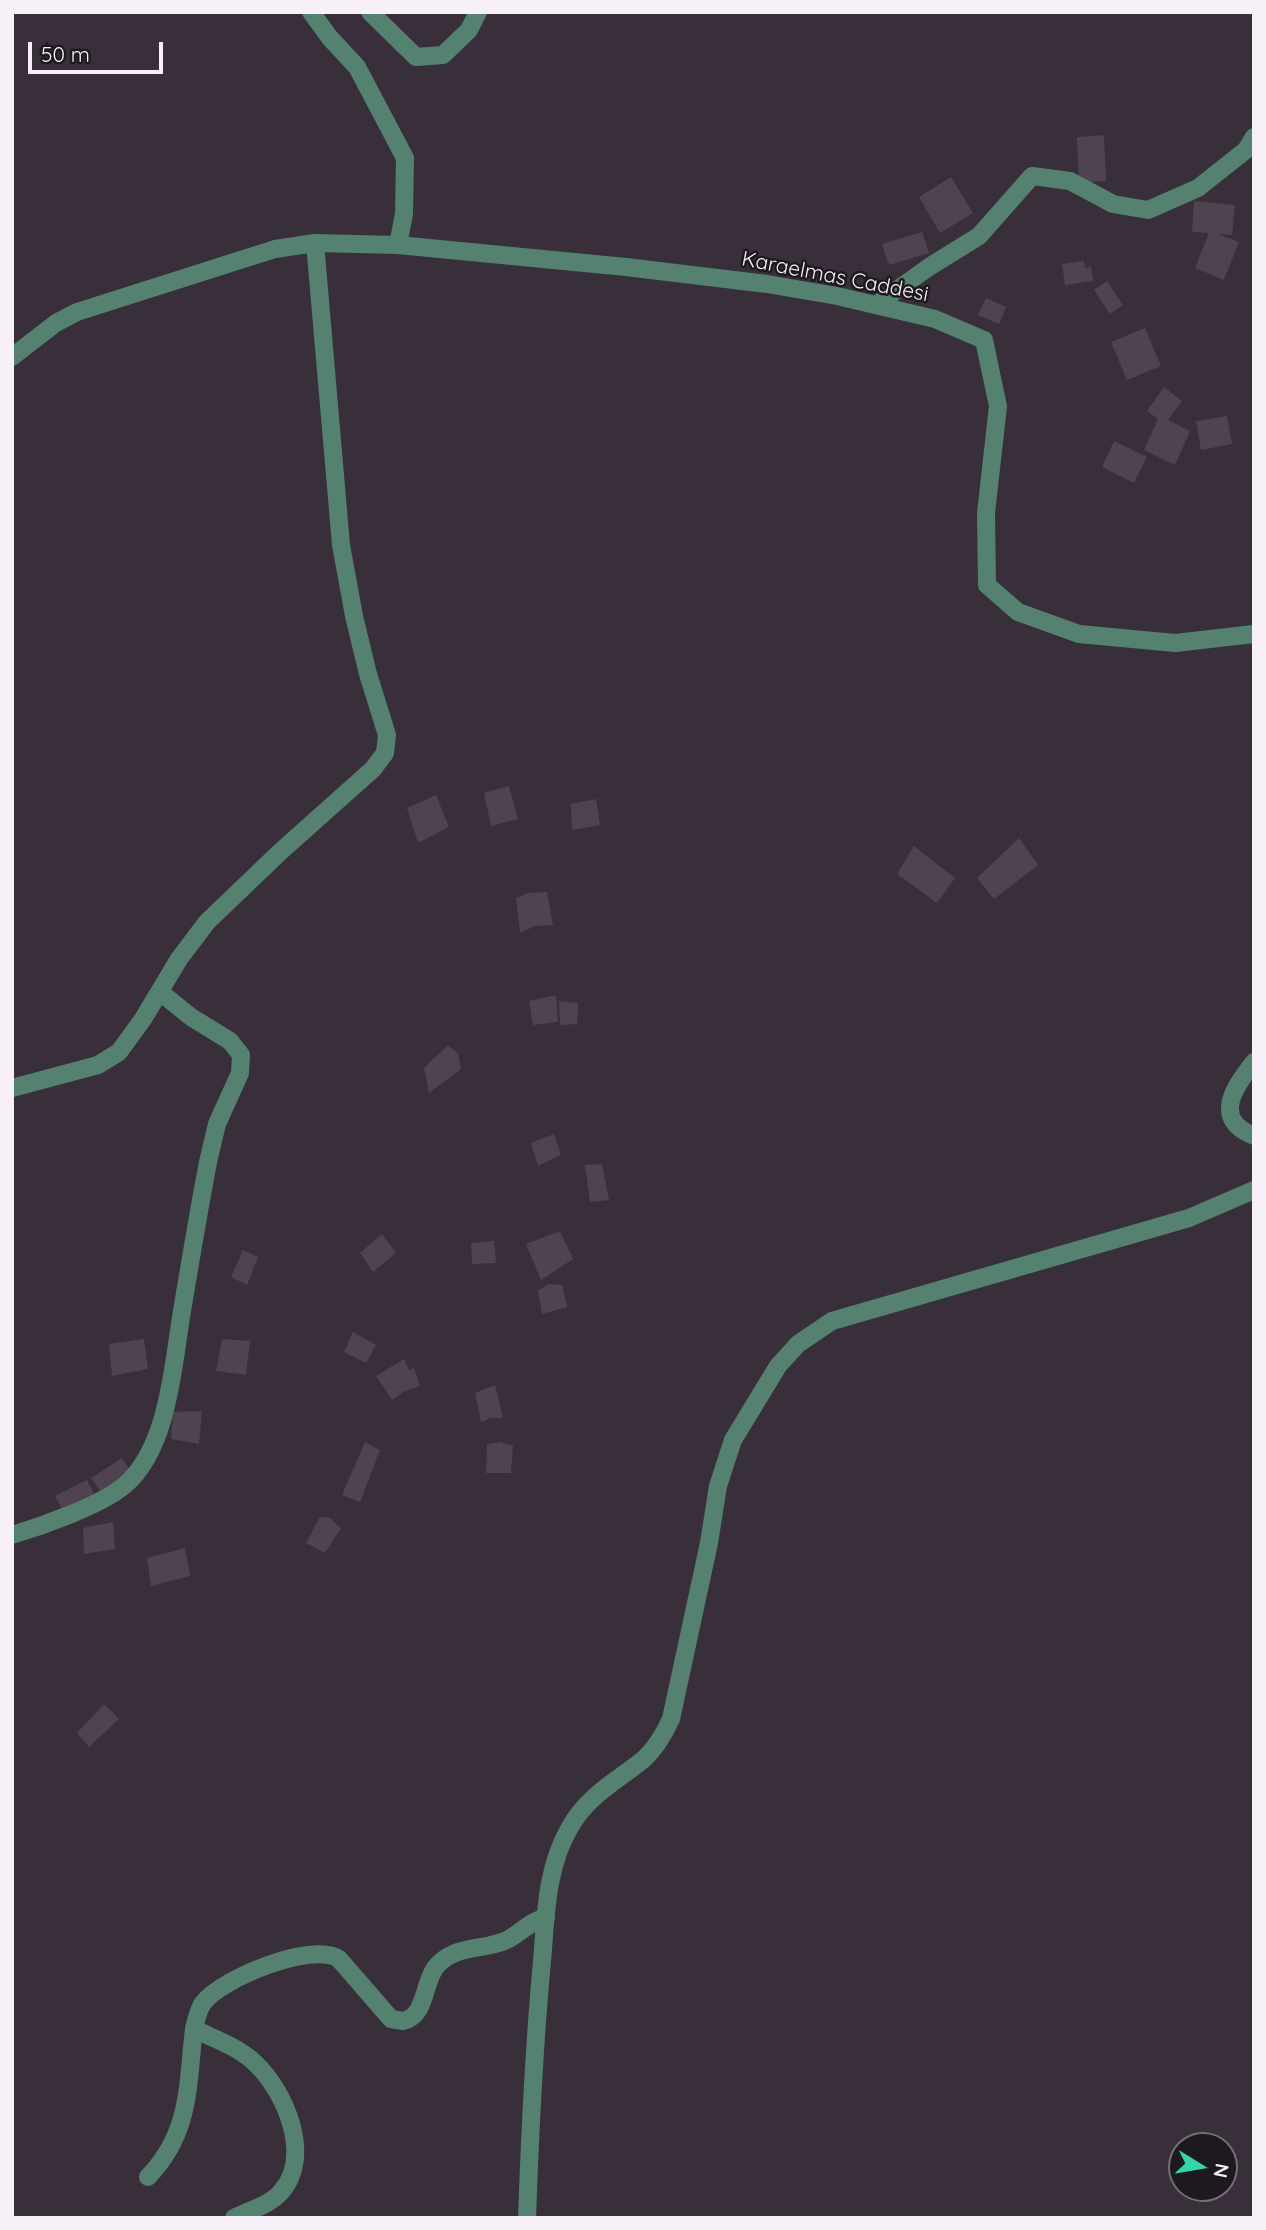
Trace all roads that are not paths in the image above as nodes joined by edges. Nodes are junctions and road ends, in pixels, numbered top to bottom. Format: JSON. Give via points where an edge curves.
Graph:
{"nodes":[{"id":1,"x":312,"y":12,"type":"edge"},
{"id":2,"x":370,"y":12,"type":"edge"},
{"id":3,"x":478,"y":12,"type":"edge"},
{"id":4,"x":1254,"y":137,"type":"edge"},
{"id":5,"x":315,"y":243,"type":"junction"},
{"id":6,"x":398,"y":244,"type":"junction"},
{"id":7,"x":876,"y":305,"type":"junction"},
{"id":8,"x":12,"y":357,"type":"edge"},
{"id":9,"x":1254,"y":634,"type":"edge"},
{"id":10,"x":160,"y":992,"type":"junction"},
{"id":11,"x":1254,"y":1062,"type":"edge"},
{"id":12,"x":12,"y":1088,"type":"edge"},
{"id":13,"x":1254,"y":1136,"type":"edge"},
{"id":14,"x":1254,"y":1190,"type":"edge"},
{"id":15,"x":12,"y":1535,"type":"edge"},
{"id":16,"x":546,"y":1918,"type":"junction"},
{"id":17,"x":194,"y":2029,"type":"junction"},
{"id":18,"x":148,"y":2177,"type":"dead end"},
{"id":19,"x":234,"y":2218,"type":"edge"},
{"id":20,"x":527,"y":2218,"type":"edge"}],
"edges":[{"from":1,"to":6,"type":"street","via":[[357,68],[405,158],[404,214]]},
{"from":2,"to":3,"type":"street","via":[[416,57],[443,55],[468,30]]},
{"from":4,"to":7,"type":"street","via":[[1245,150],[1198,188],[1148,210],[1113,204],[1070,181],[1032,176],[979,236]]},
{"from":5,"to":6,"type":"street","name":"Karaelmas Caddesi"},
{"from":5,"to":8,"type":"street","name":"Karaelmas Caddesi","via":[[275,249],[93,306],[56,323]]},
{"from":5,"to":10,"type":"street","via":[[341,545],[368,674],[386,727],[385,753],[207,922]]},
{"from":6,"to":7,"type":"street","name":"Karaelmas Caddesi","via":[[767,284]]},
{"from":7,"to":9,"type":"street","name":"Karaelmas Caddesi","via":[[935,319],[984,340],[998,406],[986,513],[987,585],[1018,612],[1079,634],[1175,643]]},
{"from":10,"to":12,"type":"street","via":[[128,1043],[110,1060]]},
{"from":10,"to":15,"type":"street","via":[[230,1041],[242,1061],[217,1124],[208,1162],[165,1408],[145,1460],[125,1485],[40,1527]]},
{"from":11,"to":13,"type":"street","via":[[1235,1086],[1230,1107],[1235,1122]]},
{"from":14,"to":16,"type":"street","via":[[1189,1218],[832,1321],[788,1354],[733,1440],[725,1463],[671,1719],[652,1750],[592,1797],[571,1824],[551,1873]]},
{"from":16,"to":17,"type":"street","via":[[499,1944],[448,1956],[433,1972],[417,2014],[408,2020],[391,2018],[339,1959],[322,1953],[260,1967],[234,1979],[203,2003]]},
{"from":16,"to":20,"type":"street"},
{"from":17,"to":18,"type":"street","via":[[183,2120],[172,2147]]},
{"from":17,"to":19,"type":"street","via":[[254,2062],[274,2085],[293,2130],[294,2153],[286,2186],[275,2198]]}]}
